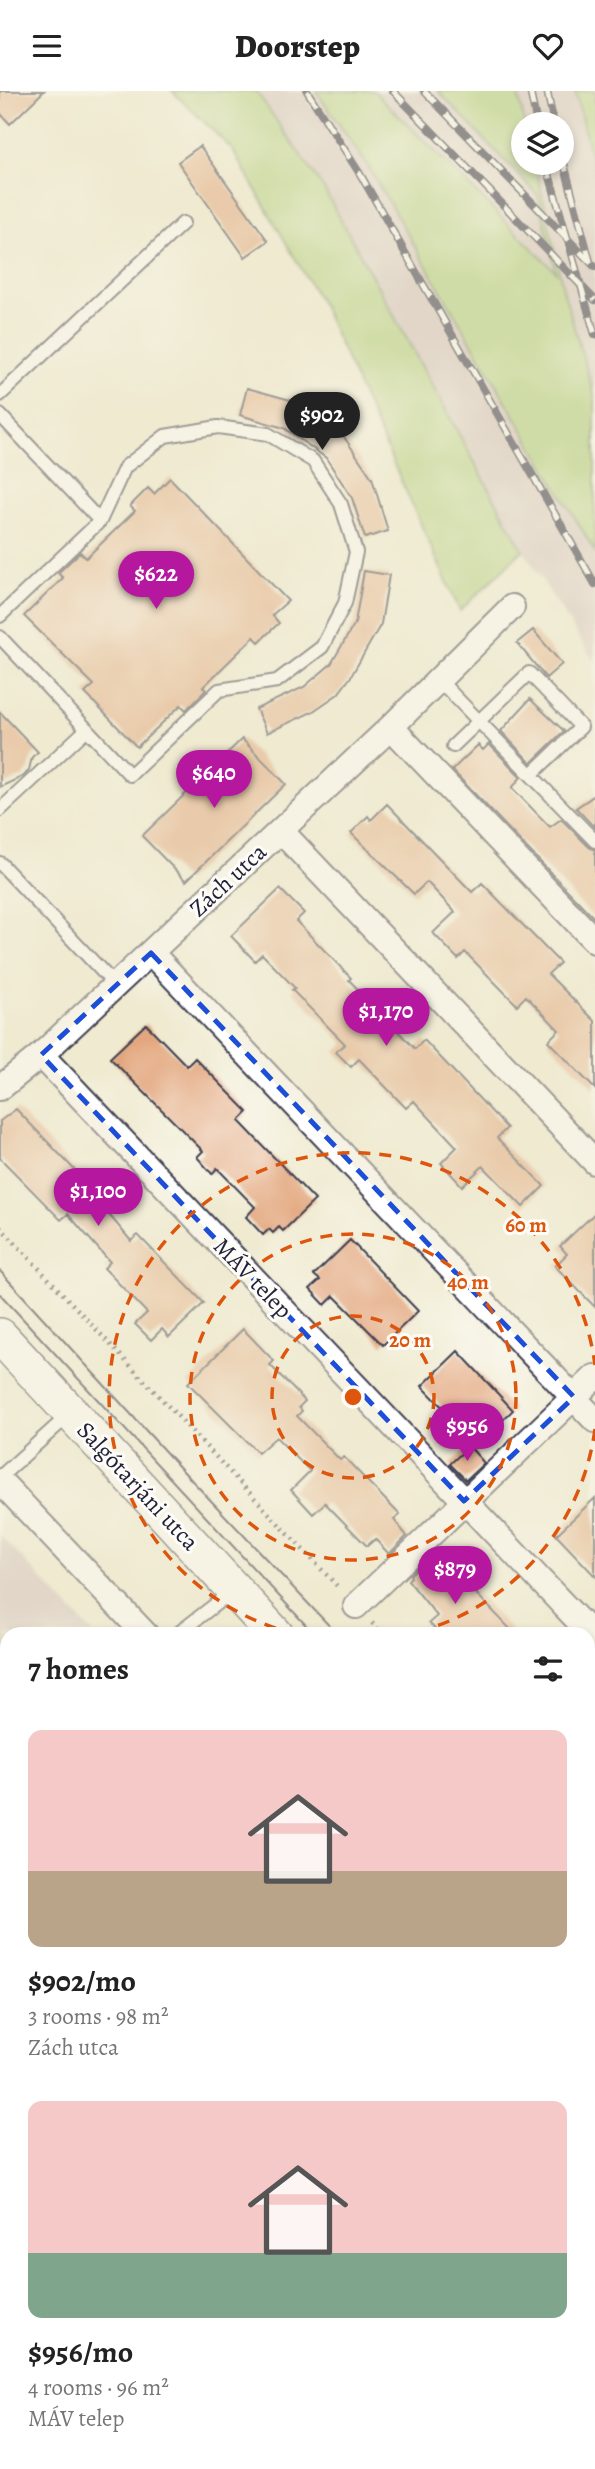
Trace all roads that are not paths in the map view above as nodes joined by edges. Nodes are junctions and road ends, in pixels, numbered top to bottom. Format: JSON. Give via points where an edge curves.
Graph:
{"nodes":[{"id":1,"x":183,"y":223,"type":"dead end"},
{"id":2,"x":0,"y":395,"type":"edge"},
{"id":3,"x":0,"y":415,"type":"edge"},
{"id":4,"x":100,"y":521,"type":"junction"},
{"id":5,"x":512,"y":607,"type":"dead end"},
{"id":6,"x":0,"y":615,"type":"edge"},
{"id":7,"x":0,"y":637,"type":"edge"},
{"id":8,"x":439,"y":680,"type":"junction"},
{"id":9,"x":479,"y":721,"type":"junction"},
{"id":10,"x":391,"y":727,"type":"junction"},
{"id":11,"x":87,"y":729,"type":"junction"},
{"id":12,"x":453,"y":746,"type":"dead end"},
{"id":13,"x":531,"y":775,"type":"junction"},
{"id":14,"x":0,"y":810,"type":"edge"},
{"id":15,"x":281,"y":831,"type":"junction"},
{"id":16,"x":595,"y":841,"type":"edge"},
{"id":17,"x":0,"y":864,"type":"edge"},
{"id":18,"x":595,"y":941,"type":"edge"},
{"id":19,"x":151,"y":953,"type":"junction"},
{"id":20,"x":116,"y":986,"type":"junction"},
{"id":21,"x":41,"y":1055,"type":"junction"},
{"id":22,"x":0,"y":1088,"type":"edge"},
{"id":23,"x":595,"y":1161,"type":"edge"},
{"id":24,"x":0,"y":1336,"type":"edge"},
{"id":25,"x":595,"y":1377,"type":"edge"},
{"id":26,"x":574,"y":1398,"type":"junction"},
{"id":27,"x":71,"y":1413,"type":"junction"},
{"id":28,"x":595,"y":1420,"type":"edge"},
{"id":29,"x":0,"y":1479,"type":"edge"},
{"id":30,"x":464,"y":1501,"type":"junction"},
{"id":31,"x":234,"y":1589,"type":"junction"},
{"id":32,"x":356,"y":1606,"type":"road end"},
{"id":33,"x":139,"y":1627,"type":"edge"},
{"id":34,"x":186,"y":1627,"type":"edge"},
{"id":35,"x":269,"y":1627,"type":"edge"},
{"id":36,"x":584,"y":1627,"type":"edge"}],
"edges":[{"from":1,"to":2,"type":"lane"},
{"from":3,"to":4,"type":"lane"},
{"from":4,"to":6,"type":"lane"},
{"from":4,"to":11,"type":"lane","via":[[125,467],[165,436],[218,427],[268,434],[313,461],[341,504],[356,552],[345,603],[322,647],[277,681],[219,690],[130,775]]},
{"from":5,"to":8,"type":"street","name":"Zách utca"},
{"from":7,"to":11,"type":"lane"},
{"from":8,"to":9,"type":"lane"},
{"from":8,"to":10,"type":"street","name":"Zách utca"},
{"from":9,"to":12,"type":"lane"},
{"from":9,"to":13,"type":"lane"},
{"from":9,"to":13,"type":"lane","via":[[529,673],[581,727]]},
{"from":10,"to":15,"type":"street","name":"Zách utca"},
{"from":10,"to":18,"type":"street"},
{"from":11,"to":14,"type":"lane"},
{"from":13,"to":16,"type":"lane"},
{"from":15,"to":19,"type":"street","name":"Zách utca"},
{"from":15,"to":23,"type":"street"},
{"from":17,"to":20,"type":"lane"},
{"from":19,"to":20,"type":"street","name":"Zách utca"},
{"from":19,"to":26,"type":"street"},
{"from":20,"to":21,"type":"street","name":"Zách utca"},
{"from":21,"to":22,"type":"street","name":"Zách utca"},
{"from":21,"to":30,"type":"street","name":"MÁV telep"},
{"from":24,"to":27,"type":"street","name":"Salgótarjáni utca"},
{"from":25,"to":26,"type":"street"},
{"from":26,"to":28,"type":"street"},
{"from":26,"to":30,"type":"street"},
{"from":27,"to":29,"type":"lane"},
{"from":27,"to":31,"type":"street","name":"Salgótarjáni utca"},
{"from":29,"to":33,"type":"street"},
{"from":30,"to":32,"type":"street"},
{"from":30,"to":36,"type":"street","name":"MÁV telep"},
{"from":31,"to":34,"type":"lane"},
{"from":31,"to":35,"type":"street","name":"Salgótarjáni utca"}]}
